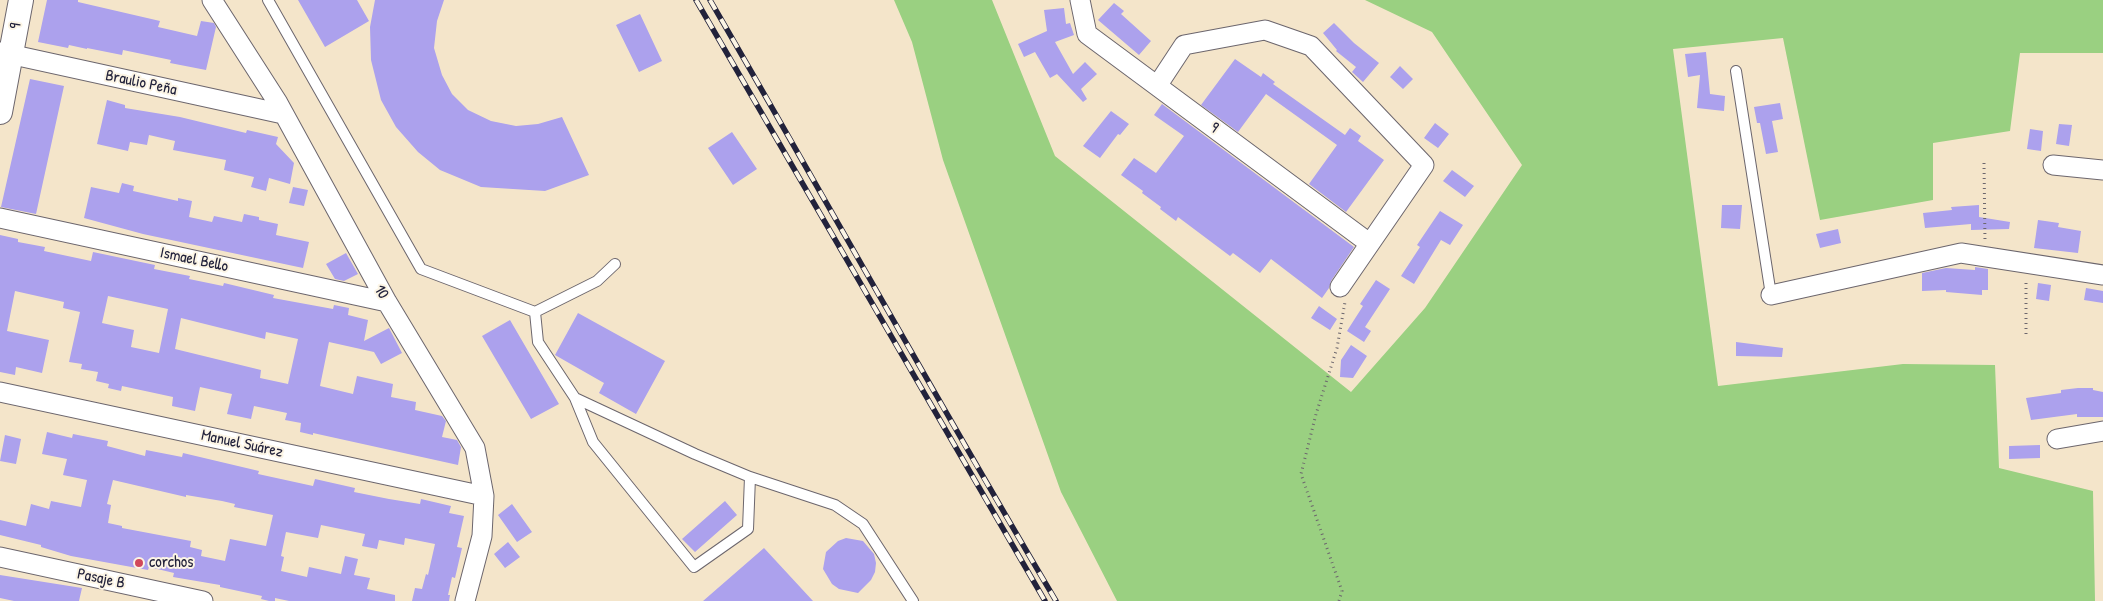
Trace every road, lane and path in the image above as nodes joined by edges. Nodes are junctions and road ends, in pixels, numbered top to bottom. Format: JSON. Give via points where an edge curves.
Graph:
{"nodes":[{"id":1,"x":21,"y":0,"type":"edge"},
{"id":2,"x":212,"y":0,"type":"edge"},
{"id":3,"x":268,"y":0,"type":"edge"},
{"id":4,"x":1080,"y":0,"type":"edge"},
{"id":5,"x":6,"y":54,"type":"edge"},
{"id":6,"x":1736,"y":71,"type":"dead end"},
{"id":7,"x":1157,"y":86,"type":"junction"},
{"id":8,"x":0,"y":112,"type":"edge"},
{"id":9,"x":283,"y":114,"type":"junction"},
{"id":10,"x":1984,"y":162,"type":"dead end"},
{"id":11,"x":2053,"y":165,"type":"dead end"},
{"id":12,"x":2103,"y":170,"type":"edge"},
{"id":13,"x":0,"y":218,"type":"edge"},
{"id":14,"x":1369,"y":243,"type":"junction"},
{"id":15,"x":1985,"y":257,"type":"junction"},
{"id":16,"x":2026,"y":263,"type":"junction"},
{"id":17,"x":615,"y":264,"type":"dead end"},
{"id":18,"x":2103,"y":275,"type":"edge"},
{"id":19,"x":1340,"y":287,"type":"joint"},
{"id":20,"x":1770,"y":295,"type":"joint"},
{"id":21,"x":387,"y":302,"type":"junction"},
{"id":22,"x":535,"y":312,"type":"junction"},
{"id":23,"x":2026,"y":334,"type":"dead end"},
{"id":24,"x":0,"y":392,"type":"edge"},
{"id":25,"x":575,"y":398,"type":"junction"},
{"id":26,"x":2103,"y":431,"type":"edge"},
{"id":27,"x":2057,"y":438,"type":"dead end"},
{"id":28,"x":750,"y":477,"type":"junction"},
{"id":29,"x":484,"y":496,"type":"junction"},
{"id":30,"x":0,"y":557,"type":"edge"},
{"id":31,"x":203,"y":601,"type":"edge"},
{"id":32,"x":465,"y":601,"type":"edge"},
{"id":33,"x":913,"y":601,"type":"edge"},
{"id":34,"x":1339,"y":601,"type":"edge"}],
"edges":[{"from":1,"to":5,"type":"street","name":"9"},
{"from":2,"to":9,"type":"street","name":"10"},
{"from":3,"to":22,"type":"lane","via":[[421,269]]},
{"from":4,"to":7,"type":"street","name":"9","via":[[1087,34]]},
{"from":5,"to":8,"type":"street","name":"9"},
{"from":5,"to":9,"type":"street","name":"Braulio Peña"},
{"from":6,"to":20,"type":"lane"},
{"from":7,"to":14,"type":"street","name":"9"},
{"from":7,"to":14,"type":"street","via":[[1184,45],[1265,30],[1311,46],[1424,165]]},
{"from":9,"to":21,"type":"street","name":"10"},
{"from":10,"to":15,"type":"path"},
{"from":11,"to":12,"type":"street"},
{"from":13,"to":21,"type":"street","name":"Ismael Bello"},
{"from":14,"to":19,"type":"street"},
{"from":15,"to":16,"type":"street"},
{"from":15,"to":20,"type":"street","via":[[1961,253]]},
{"from":16,"to":18,"type":"street"},
{"from":16,"to":23,"type":"path"},
{"from":17,"to":22,"type":"lane","via":[[597,281]]},
{"from":19,"to":34,"type":"path","via":[[1345,301],[1338,348],[1316,414],[1301,474],[1342,591]]},
{"from":21,"to":29,"type":"street","name":"10","via":[[476,448]]},
{"from":22,"to":25,"type":"lane","via":[[538,342]]},
{"from":24,"to":29,"type":"street","name":"Manuel Suárez"},
{"from":25,"to":28,"type":"lane"},
{"from":25,"to":28,"type":"lane","via":[[593,442],[694,567],[748,529]]},
{"from":26,"to":27,"type":"street"},
{"from":28,"to":33,"type":"lane","via":[[835,505],[863,524]]},
{"from":29,"to":32,"type":"street","name":"10","via":[[482,536]]},
{"from":30,"to":31,"type":"street","name":"Pasaje B"}]}
